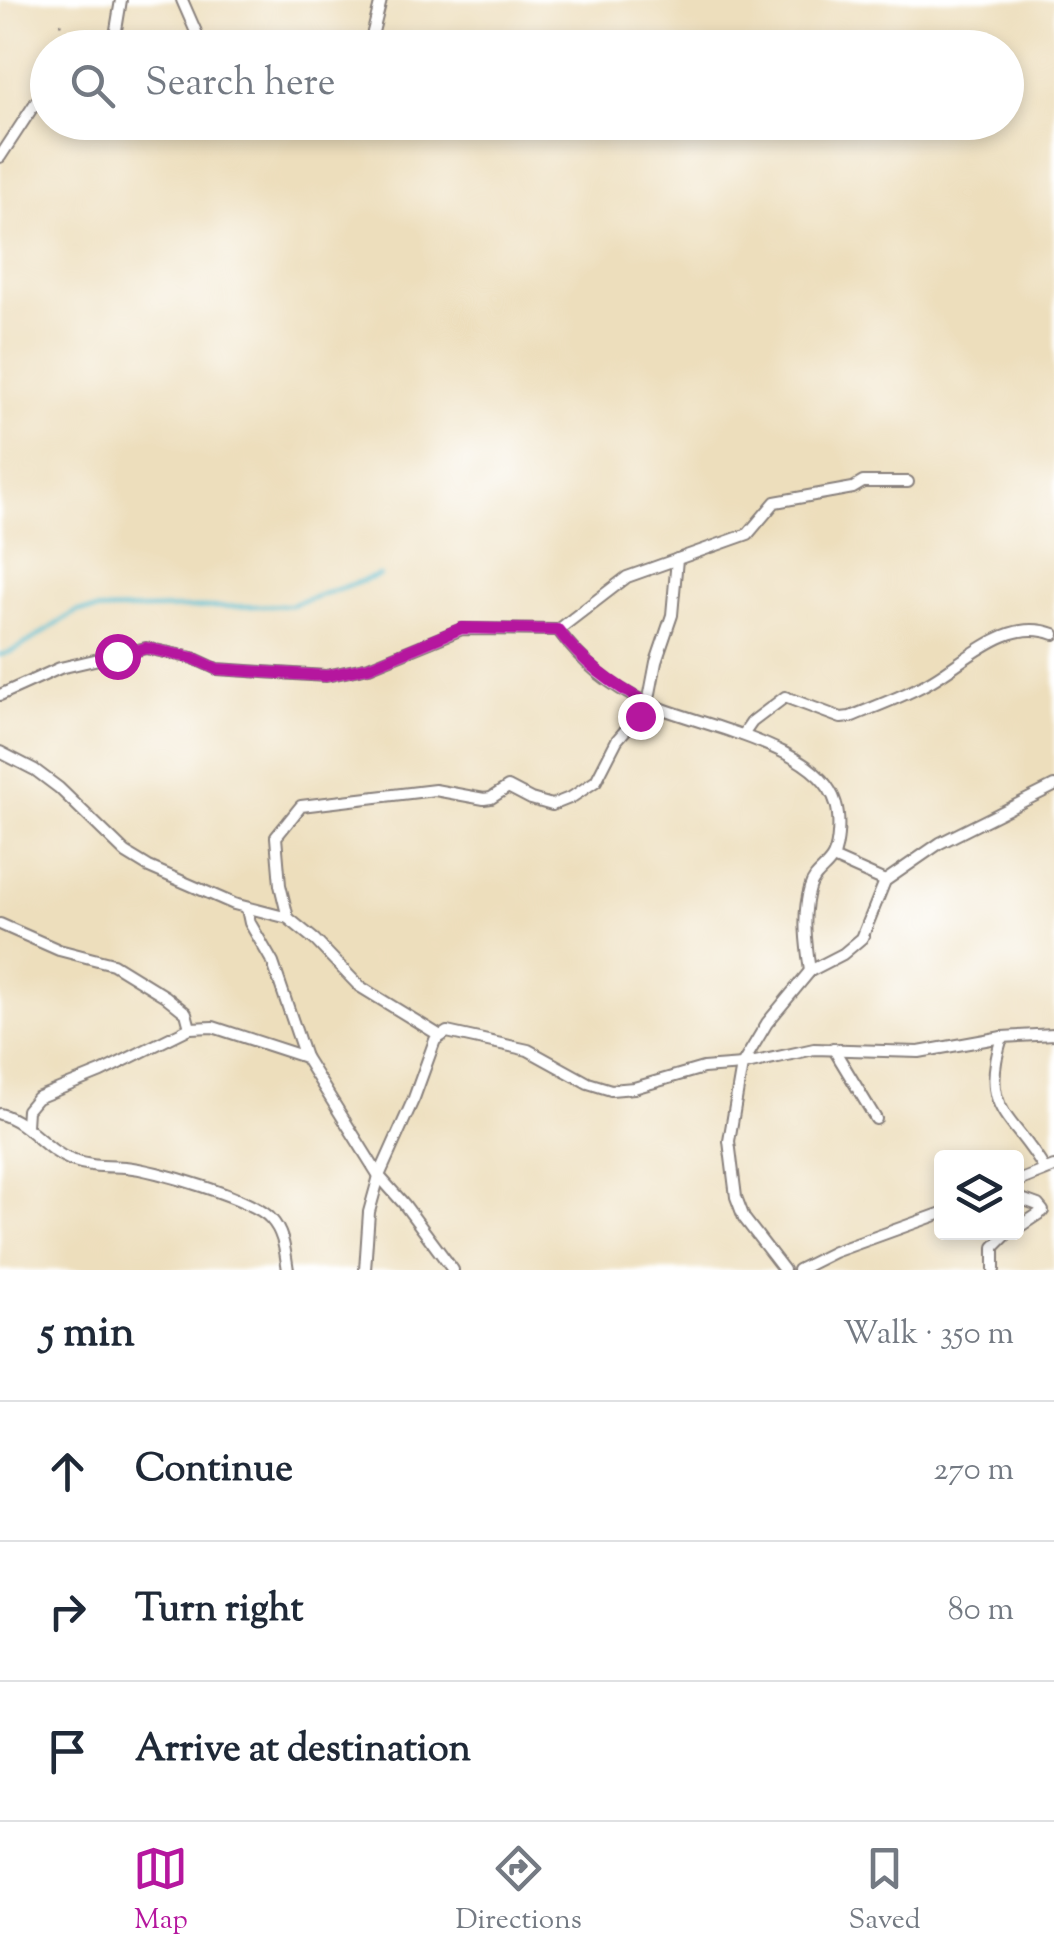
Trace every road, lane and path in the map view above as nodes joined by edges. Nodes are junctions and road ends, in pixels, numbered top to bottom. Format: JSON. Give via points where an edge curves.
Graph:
{"nodes":[{"id":1,"x":121,"y":0,"type":"edge"},
{"id":2,"x":182,"y":0,"type":"edge"},
{"id":3,"x":381,"y":0,"type":"edge"},
{"id":4,"x":60,"y":23,"type":"dead end"},
{"id":5,"x":62,"y":30,"type":"edge"},
{"id":6,"x":116,"y":30,"type":"edge"},
{"id":7,"x":195,"y":30,"type":"edge"},
{"id":8,"x":374,"y":30,"type":"edge"},
{"id":9,"x":30,"y":111,"type":"edge"},
{"id":10,"x":0,"y":157,"type":"edge"},
{"id":11,"x":908,"y":482,"type":"dead end"},
{"id":12,"x":677,"y":559,"type":"junction"},
{"id":13,"x":558,"y":630,"type":"junction"},
{"id":14,"x":1054,"y":634,"type":"edge"},
{"id":15,"x":0,"y":695,"type":"edge"},
{"id":16,"x":648,"y":704,"type":"junction"},
{"id":17,"x":743,"y":735,"type":"junction"},
{"id":18,"x":0,"y":752,"type":"edge"},
{"id":19,"x":1054,"y":786,"type":"edge"},
{"id":20,"x":833,"y":858,"type":"junction"},
{"id":21,"x":885,"y":881,"type":"junction"},
{"id":22,"x":247,"y":909,"type":"junction"},
{"id":23,"x":288,"y":918,"type":"junction"},
{"id":24,"x":0,"y":924,"type":"edge"},
{"id":25,"x":810,"y":972,"type":"junction"},
{"id":26,"x":190,"y":1028,"type":"junction"},
{"id":27,"x":1054,"y":1034,"type":"edge"},
{"id":28,"x":439,"y":1035,"type":"junction"},
{"id":29,"x":1002,"y":1037,"type":"junction"},
{"id":30,"x":833,"y":1048,"type":"junction"},
{"id":31,"x":305,"y":1057,"type":"junction"},
{"id":32,"x":742,"y":1064,"type":"junction"},
{"id":33,"x":0,"y":1114,"type":"edge"},
{"id":34,"x":876,"y":1119,"type":"dead end"},
{"id":35,"x":26,"y":1126,"type":"junction"},
{"id":36,"x":1050,"y":1169,"type":"edge"},
{"id":37,"x":379,"y":1176,"type":"junction"},
{"id":38,"x":1024,"y":1179,"type":"edge"},
{"id":39,"x":1024,"y":1200,"type":"edge"},
{"id":40,"x":934,"y":1216,"type":"edge"},
{"id":41,"x":1024,"y":1224,"type":"edge"},
{"id":42,"x":1001,"y":1240,"type":"edge"},
{"id":43,"x":288,"y":1270,"type":"edge"},
{"id":44,"x":365,"y":1270,"type":"edge"},
{"id":45,"x":453,"y":1270,"type":"edge"},
{"id":46,"x":784,"y":1270,"type":"edge"},
{"id":47,"x":798,"y":1270,"type":"edge"},
{"id":48,"x":994,"y":1270,"type":"edge"}],
"edges":[{"from":1,"to":6,"type":"street"},
{"from":2,"to":7,"type":"street"},
{"from":3,"to":8,"type":"street"},
{"from":4,"to":5,"type":"path"},
{"from":9,"to":10,"type":"street"},
{"from":11,"to":12,"type":"street","via":[[863,482],[776,502],[748,534]]},
{"from":12,"to":13,"type":"street","via":[[627,578]]},
{"from":12,"to":16,"type":"street","via":[[672,615]]},
{"from":13,"to":15,"type":"street","via":[[462,628],[369,667],[326,676],[217,669],[146,648],[60,668]]},
{"from":13,"to":16,"type":"street","via":[[601,676]]},
{"from":14,"to":17,"type":"street","via":[[1024,631],[988,642],[922,686],[850,717],[785,698]]},
{"from":16,"to":17,"type":"street"},
{"from":16,"to":23,"type":"street","via":[[608,753],[596,781],[560,803],[543,804],[508,787],[484,799],[435,790],[301,806],[276,837]]},
{"from":17,"to":20,"type":"street","via":[[824,782],[837,806]]},
{"from":18,"to":22,"type":"street","via":[[59,788],[126,853]]},
{"from":19,"to":21,"type":"street","via":[[940,843]]},
{"from":20,"to":21,"type":"street"},
{"from":20,"to":25,"type":"street","via":[[810,889]]},
{"from":21,"to":25,"type":"street","via":[[862,938]]},
{"from":22,"to":23,"type":"street"},
{"from":22,"to":31,"type":"street"},
{"from":23,"to":28,"type":"street","via":[[359,986]]},
{"from":24,"to":26,"type":"street","via":[[114,964],[186,1014]]},
{"from":25,"to":32,"type":"street"},
{"from":26,"to":31,"type":"street","via":[[212,1027]]},
{"from":26,"to":35,"type":"street","via":[[36,1098]]},
{"from":27,"to":29,"type":"street"},
{"from":28,"to":32,"type":"street","via":[[528,1050],[610,1090]]},
{"from":28,"to":37,"type":"street"},
{"from":29,"to":30,"type":"street","via":[[919,1052]]},
{"from":29,"to":36,"type":"street","via":[[993,1074],[998,1104]]},
{"from":30,"to":32,"type":"street"},
{"from":30,"to":34,"type":"street"},
{"from":31,"to":37,"type":"street"},
{"from":32,"to":46,"type":"street","via":[[730,1129],[736,1197]]},
{"from":33,"to":35,"type":"street"},
{"from":35,"to":43,"type":"street","via":[[73,1161],[157,1174],[262,1210],[279,1231]]},
{"from":36,"to":38,"type":"street"},
{"from":37,"to":44,"type":"street"},
{"from":37,"to":45,"type":"street"},
{"from":39,"to":41,"type":"street","via":[[1043,1208]]},
{"from":40,"to":47,"type":"street"},
{"from":42,"to":48,"type":"street","via":[[994,1247]]}]}
